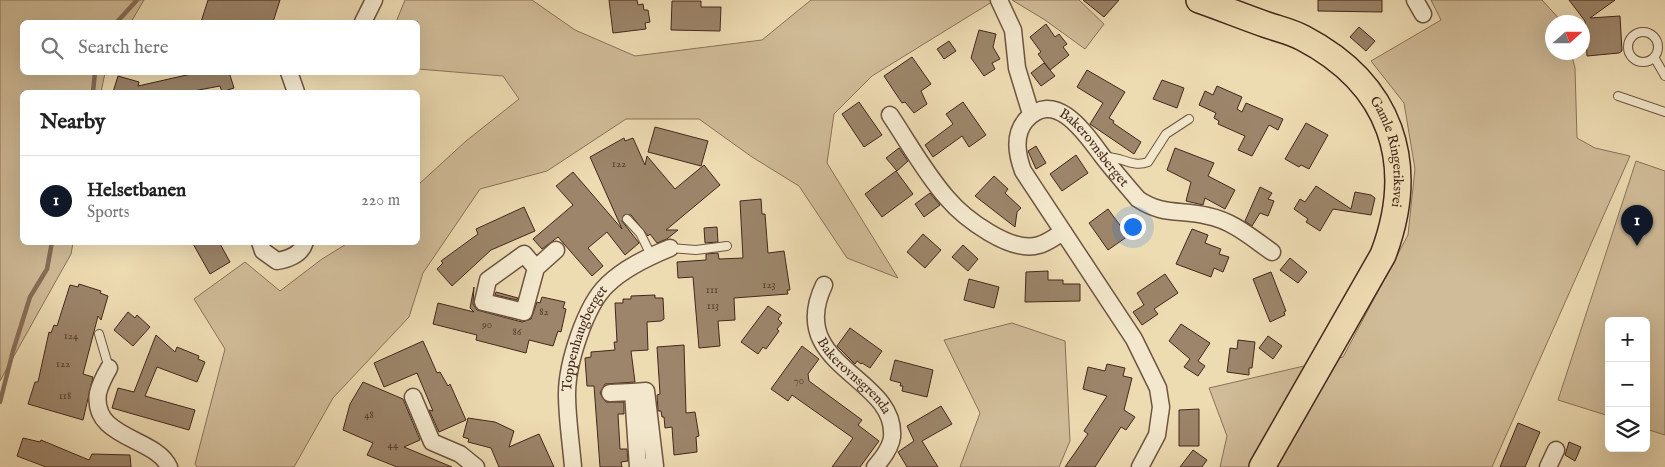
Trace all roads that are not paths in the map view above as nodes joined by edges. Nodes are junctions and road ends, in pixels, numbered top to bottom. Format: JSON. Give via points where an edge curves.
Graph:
{"nodes":[{"id":1,"x":374,"y":0,"type":"edge"},
{"id":2,"x":1000,"y":0,"type":"edge"},
{"id":3,"x":1190,"y":0,"type":"edge"},
{"id":4,"x":1194,"y":0,"type":"edge"},
{"id":5,"x":1199,"y":0,"type":"edge"},
{"id":6,"x":364,"y":20,"type":"edge"},
{"id":7,"x":1661,"y":41,"type":"edge"},
{"id":8,"x":1654,"y":57,"type":"junction"},
{"id":9,"x":291,"y":75,"type":"edge"},
{"id":10,"x":1665,"y":76,"type":"edge"},
{"id":11,"x":295,"y":90,"type":"edge"},
{"id":12,"x":1618,"y":96,"type":"dead end"},
{"id":13,"x":1665,"y":112,"type":"edge"},
{"id":14,"x":1031,"y":114,"type":"junction"},
{"id":15,"x":890,"y":115,"type":"dead end"},
{"id":16,"x":1189,"y":119,"type":"dead end"},
{"id":17,"x":1103,"y":157,"type":"junction"},
{"id":18,"x":628,"y":219,"type":"dead end"},
{"id":19,"x":1063,"y":232,"type":"junction"},
{"id":20,"x":261,"y":245,"type":"edge"},
{"id":21,"x":304,"y":245,"type":"edge"},
{"id":22,"x":727,"y":246,"type":"dead end"},
{"id":23,"x":670,"y":248,"type":"joint"},
{"id":24,"x":556,"y":250,"type":"dead end"},
{"id":25,"x":1272,"y":252,"type":"dead end"},
{"id":26,"x":651,"y":255,"type":"junction"},
{"id":27,"x":536,"y":268,"type":"dead end"},
{"id":28,"x":824,"y":285,"type":"dead end"},
{"id":29,"x":99,"y":334,"type":"dead end"},
{"id":30,"x":109,"y":368,"type":"joint"},
{"id":31,"x":633,"y":392,"type":"junction"},
{"id":32,"x":610,"y":393,"type":"dead end"},
{"id":33,"x":413,"y":397,"type":"dead end"},
{"id":34,"x":1556,"y":450,"type":"dead end"},
{"id":35,"x":169,"y":467,"type":"edge"},
{"id":36,"x":476,"y":467,"type":"edge"},
{"id":37,"x":573,"y":467,"type":"edge"},
{"id":38,"x":638,"y":467,"type":"edge"},
{"id":39,"x":644,"y":467,"type":"edge"},
{"id":40,"x":876,"y":467,"type":"edge"},
{"id":41,"x":1140,"y":467,"type":"edge"},
{"id":42,"x":1262,"y":467,"type":"edge"},
{"id":43,"x":1548,"y":467,"type":"edge"}],
"edges":[{"from":1,"to":6,"type":"street"},
{"from":2,"to":14,"type":"street","via":[[1013,30],[1017,68]]},
{"from":3,"to":4,"type":"main road"},
{"from":5,"to":42,"type":"main road","name":"Gamle Ringeriksvei","via":[[1302,37],[1341,62],[1353,72],[1374,100],[1386,121],[1398,161],[1396,218],[1384,255]]},
{"from":7,"to":8,"type":"lane"},
{"from":7,"to":8,"type":"lane","via":[[1644,31],[1634,34],[1628,42],[1629,52],[1636,60],[1645,62]]},
{"from":8,"to":10,"type":"lane"},
{"from":9,"to":11,"type":"street"},
{"from":12,"to":13,"type":"lane"},
{"from":14,"to":17,"type":"street","name":"Bakerovnsberget","via":[[1045,110],[1069,117],[1083,129]]},
{"from":14,"to":19,"type":"street","via":[[1021,125],[1017,154],[1023,171]]},
{"from":15,"to":19,"type":"street","via":[[947,198],[983,229],[1011,243],[1027,246],[1040,245]]},
{"from":16,"to":17,"type":"lane","via":[[1166,134],[1148,162],[1133,164]]},
{"from":17,"to":25,"type":"street","name":"Bakerovnsberget","via":[[1138,199],[1149,206],[1165,212],[1208,215],[1231,223]]},
{"from":18,"to":26,"type":"lane","via":[[640,233]]},
{"from":19,"to":41,"type":"street","via":[[1134,339],[1158,388],[1161,408],[1157,435]]},
{"from":20,"to":21,"type":"street","via":[[263,251],[276,261],[290,258]]},
{"from":22,"to":23,"type":"lane","via":[[696,250]]},
{"from":23,"to":26,"type":"street","name":"Toppenhaugberget"},
{"from":24,"to":27,"type":"street"},
{"from":26,"to":37,"type":"street","name":"Toppenhaugberget","via":[[607,285],[576,343],[567,393]]},
{"from":28,"to":40,"type":"street","name":"Bakerovnsgrenda","via":[[816,300],[814,320],[826,351],[878,400],[889,419],[892,437]]},
{"from":29,"to":30,"type":"lane"},
{"from":30,"to":35,"type":"street","via":[[98,393],[99,408],[106,421],[122,436],[154,452]]},
{"from":31,"to":32,"type":"street"},
{"from":31,"to":38,"type":"street"},
{"from":31,"to":39,"type":"street","via":[[646,391],[654,466]]},
{"from":33,"to":36,"type":"street","via":[[432,442],[460,454]]},
{"from":34,"to":43,"type":"street"}]}
